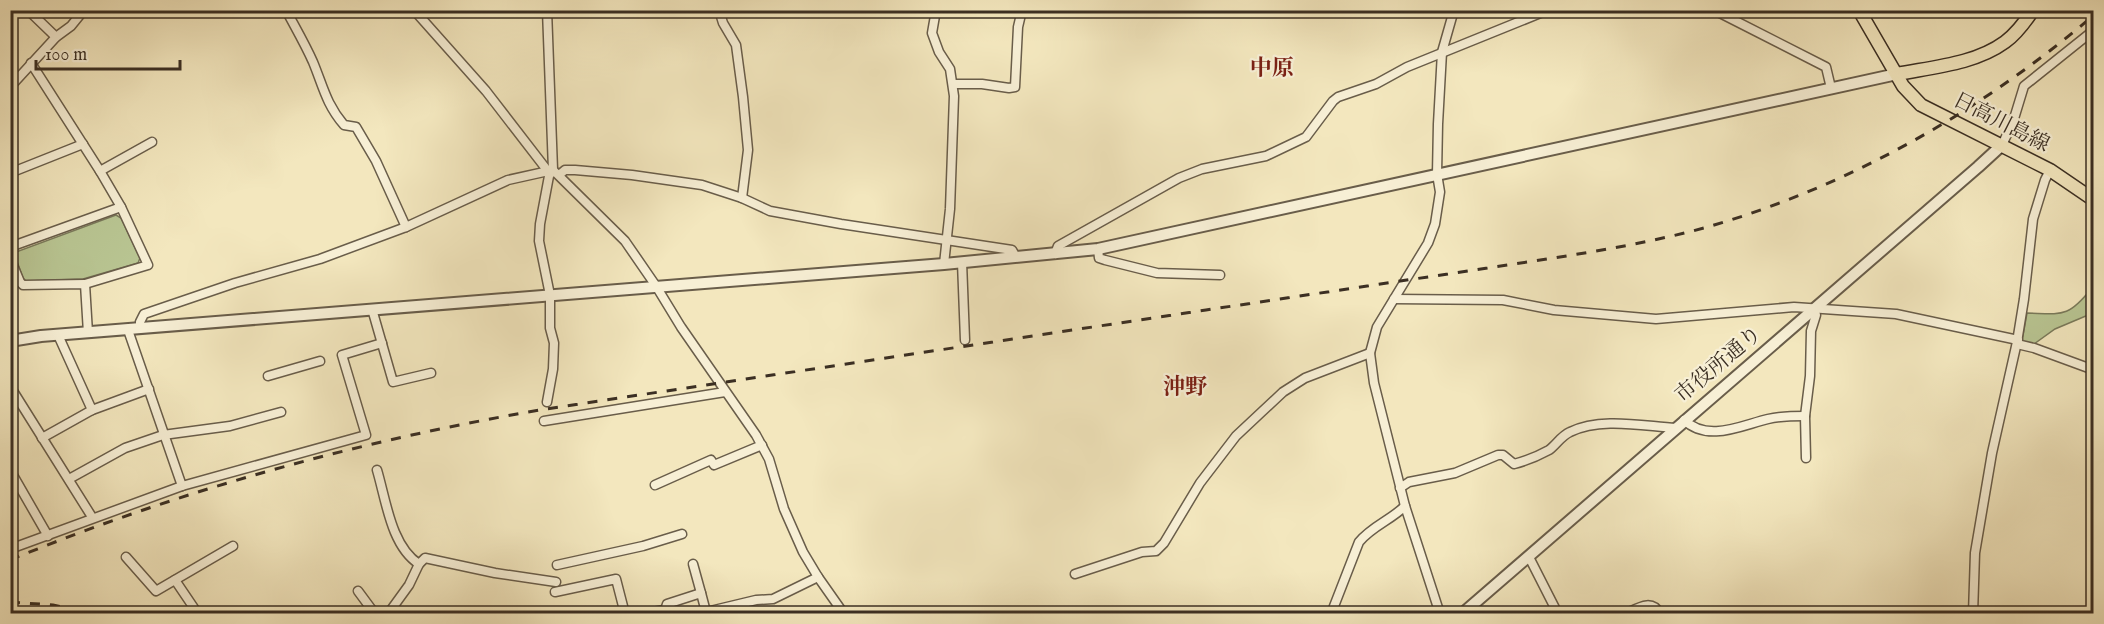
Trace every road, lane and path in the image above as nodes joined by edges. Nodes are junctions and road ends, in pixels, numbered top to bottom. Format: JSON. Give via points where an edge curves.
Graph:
{"nodes":[{"id":1,"x":28,"y":10,"type":"edge"},
{"id":2,"x":84,"y":10,"type":"edge"},
{"id":3,"x":286,"y":10,"type":"edge"},
{"id":4,"x":414,"y":10,"type":"edge"},
{"id":5,"x":547,"y":10,"type":"edge"},
{"id":6,"x":719,"y":10,"type":"edge"},
{"id":7,"x":936,"y":10,"type":"edge"},
{"id":8,"x":1022,"y":10,"type":"edge"},
{"id":9,"x":1454,"y":10,"type":"edge"},
{"id":10,"x":1548,"y":10,"type":"edge"},
{"id":11,"x":1714,"y":10,"type":"edge"},
{"id":12,"x":1859,"y":10,"type":"edge"},
{"id":13,"x":2033,"y":10,"type":"edge"},
{"id":14,"x":2094,"y":30,"type":"edge"},
{"id":15,"x":56,"y":37,"type":"junction"},
{"id":16,"x":1442,"y":52,"type":"junction"},
{"id":17,"x":31,"y":63,"type":"junction"},
{"id":18,"x":1897,"y":74,"type":"junction"},
{"id":19,"x":953,"y":84,"type":"junction"},
{"id":20,"x":10,"y":87,"type":"edge"},
{"id":21,"x":1831,"y":88,"type":"junction"},
{"id":22,"x":152,"y":142,"type":"dead end"},
{"id":23,"x":82,"y":144,"type":"junction"},
{"id":24,"x":2002,"y":145,"type":"junction"},
{"id":25,"x":2050,"y":170,"type":"junction"},
{"id":26,"x":100,"y":171,"type":"junction"},
{"id":27,"x":10,"y":172,"type":"edge"},
{"id":28,"x":553,"y":172,"type":"junction"},
{"id":29,"x":1437,"y":174,"type":"junction"},
{"id":30,"x":742,"y":198,"type":"junction"},
{"id":31,"x":2094,"y":200,"type":"edge"},
{"id":32,"x":121,"y":207,"type":"junction"},
{"id":33,"x":406,"y":227,"type":"junction"},
{"id":34,"x":946,"y":241,"type":"junction"},
{"id":35,"x":10,"y":248,"type":"edge"},
{"id":36,"x":1098,"y":249,"type":"junction"},
{"id":37,"x":1055,"y":254,"type":"junction"},
{"id":38,"x":1016,"y":257,"type":"junction"},
{"id":39,"x":10,"y":258,"type":"edge"},
{"id":40,"x":962,"y":262,"type":"junction"},
{"id":41,"x":944,"y":264,"type":"junction"},
{"id":42,"x":1220,"y":275,"type":"dead end"},
{"id":43,"x":85,"y":284,"type":"junction"},
{"id":44,"x":656,"y":286,"type":"junction"},
{"id":45,"x":550,"y":295,"type":"junction"},
{"id":46,"x":1394,"y":299,"type":"junction"},
{"id":47,"x":372,"y":309,"type":"junction"},
{"id":48,"x":1814,"y":309,"type":"junction"},
{"id":49,"x":134,"y":329,"type":"junction"},
{"id":50,"x":88,"y":333,"type":"junction"},
{"id":51,"x":58,"y":335,"type":"junction"},
{"id":52,"x":965,"y":340,"type":"dead end"},
{"id":53,"x":10,"y":341,"type":"edge"},
{"id":54,"x":382,"y":343,"type":"junction"},
{"id":55,"x":2017,"y":343,"type":"junction"},
{"id":56,"x":1370,"y":353,"type":"junction"},
{"id":57,"x":320,"y":361,"type":"dead end"},
{"id":58,"x":2094,"y":370,"type":"edge"},
{"id":59,"x":431,"y":373,"type":"dead end"},
{"id":60,"x":268,"y":376,"type":"dead end"},
{"id":61,"x":148,"y":389,"type":"junction"},
{"id":62,"x":10,"y":392,"type":"edge"},
{"id":63,"x":725,"y":392,"type":"junction"},
{"id":64,"x":548,"y":402,"type":"dead end"},
{"id":65,"x":92,"y":410,"type":"junction"},
{"id":66,"x":280,"y":412,"type":"dead end"},
{"id":67,"x":1806,"y":416,"type":"junction"},
{"id":68,"x":544,"y":421,"type":"dead end"},
{"id":69,"x":1680,"y":424,"type":"junction"},
{"id":70,"x":163,"y":435,"type":"junction"},
{"id":71,"x":42,"y":438,"type":"junction"},
{"id":72,"x":762,"y":445,"type":"junction"},
{"id":73,"x":1806,"y":458,"type":"dead end"},
{"id":74,"x":10,"y":470,"type":"edge"},
{"id":75,"x":377,"y":470,"type":"dead end"},
{"id":76,"x":69,"y":479,"type":"junction"},
{"id":77,"x":655,"y":485,"type":"dead end"},
{"id":78,"x":182,"y":486,"type":"junction"},
{"id":79,"x":1400,"y":488,"type":"junction"},
{"id":80,"x":1405,"y":506,"type":"junction"},
{"id":81,"x":92,"y":518,"type":"junction"},
{"id":82,"x":682,"y":534,"type":"dead end"},
{"id":83,"x":48,"y":536,"type":"junction"},
{"id":84,"x":233,"y":546,"type":"dead end"},
{"id":85,"x":10,"y":549,"type":"edge"},
{"id":86,"x":126,"y":556,"type":"dead end"},
{"id":87,"x":1529,"y":557,"type":"junction"},
{"id":88,"x":419,"y":564,"type":"junction"},
{"id":89,"x":693,"y":564,"type":"dead end"},
{"id":90,"x":557,"y":565,"type":"dead end"},
{"id":91,"x":1075,"y":574,"type":"dead end"},
{"id":92,"x":818,"y":578,"type":"junction"},
{"id":93,"x":176,"y":580,"type":"junction"},
{"id":94,"x":556,"y":582,"type":"dead end"},
{"id":95,"x":358,"y":591,"type":"dead end"},
{"id":96,"x":555,"y":592,"type":"dead end"},
{"id":97,"x":701,"y":593,"type":"junction"},
{"id":98,"x":664,"y":612,"type":"edge"},
{"id":99,"x":198,"y":614,"type":"edge"},
{"id":100,"x":375,"y":614,"type":"edge"},
{"id":101,"x":388,"y":614,"type":"edge"},
{"id":102,"x":625,"y":614,"type":"edge"},
{"id":103,"x":642,"y":614,"type":"edge"},
{"id":104,"x":844,"y":614,"type":"edge"},
{"id":105,"x":1331,"y":614,"type":"edge"},
{"id":106,"x":1440,"y":614,"type":"edge"},
{"id":107,"x":1462,"y":614,"type":"edge"},
{"id":108,"x":1558,"y":614,"type":"edge"},
{"id":109,"x":1625,"y":614,"type":"edge"},
{"id":110,"x":1660,"y":614,"type":"edge"},
{"id":111,"x":1973,"y":614,"type":"edge"}],
"edges":[{"from":1,"to":15,"type":"street"},
{"from":2,"to":15,"type":"street"},
{"from":3,"to":33,"type":"street","via":[[313,63],[322,91],[344,125],[356,127]]},
{"from":4,"to":28,"type":"street"},
{"from":5,"to":28,"type":"street"},
{"from":6,"to":30,"type":"street","via":[[736,45],[743,97],[748,150]]},
{"from":7,"to":19,"type":"street","via":[[932,33]]},
{"from":8,"to":19,"type":"street","via":[[1015,87]]},
{"from":9,"to":16,"type":"street"},
{"from":10,"to":16,"type":"street"},
{"from":11,"to":21,"type":"street","via":[[1826,67]]},
{"from":12,"to":18,"type":"main road","name":"日高川島線"},
{"from":13,"to":18,"type":"main road","name":"日高川島線","via":[[2006,42],[1987,53]]},
{"from":14,"to":24,"type":"street","via":[[2024,86]]},
{"from":15,"to":17,"type":"street"},
{"from":16,"to":29,"type":"street"},
{"from":16,"to":37,"type":"street","via":[[1333,101],[1306,137],[1266,156],[1202,169],[1179,178],[1058,246]]},
{"from":17,"to":20,"type":"street"},
{"from":17,"to":23,"type":"street"},
{"from":18,"to":21,"type":"street"},
{"from":18,"to":24,"type":"main road","name":"日高川島線","via":[[1922,105]]},
{"from":19,"to":34,"type":"street"},
{"from":21,"to":29,"type":"street"},
{"from":22,"to":26,"type":"street"},
{"from":23,"to":26,"type":"street"},
{"from":23,"to":27,"type":"street"},
{"from":24,"to":25,"type":"main road","name":"日高川島線"},
{"from":24,"to":48,"type":"street","name":"市役所通り"},
{"from":25,"to":31,"type":"main road","name":"日高川島線"},
{"from":25,"to":55,"type":"street","via":[[2032,219]]},
{"from":26,"to":32,"type":"street"},
{"from":28,"to":30,"type":"street","via":[[632,175],[702,185]]},
{"from":28,"to":33,"type":"street","via":[[508,180]]},
{"from":28,"to":44,"type":"street","via":[[625,241]]},
{"from":28,"to":45,"type":"street","via":[[549,176],[539,241]]},
{"from":29,"to":36,"type":"street"},
{"from":29,"to":46,"type":"street","via":[[1440,192],[1435,224]]},
{"from":30,"to":34,"type":"street","via":[[770,211]]},
{"from":32,"to":35,"type":"street"},
{"from":32,"to":43,"type":"street","via":[[148,265]]},
{"from":33,"to":49,"type":"street","via":[[320,259],[144,314]]},
{"from":34,"to":38,"type":"street","via":[[1012,250]]},
{"from":34,"to":41,"type":"street"},
{"from":36,"to":37,"type":"street"},
{"from":36,"to":42,"type":"street","via":[[1099,258],[1157,273]]},
{"from":37,"to":38,"type":"street"},
{"from":38,"to":40,"type":"street"},
{"from":39,"to":43,"type":"street","via":[[23,285]]},
{"from":40,"to":41,"type":"street"},
{"from":40,"to":52,"type":"street"},
{"from":41,"to":44,"type":"street"},
{"from":43,"to":50,"type":"street"},
{"from":44,"to":45,"type":"street"},
{"from":44,"to":63,"type":"street"},
{"from":45,"to":47,"type":"street"},
{"from":45,"to":64,"type":"street","via":[[554,369]]},
{"from":46,"to":48,"type":"street","via":[[1503,300],[1554,310],[1656,319],[1794,307]]},
{"from":46,"to":56,"type":"street","via":[[1377,327]]},
{"from":47,"to":49,"type":"street"},
{"from":47,"to":54,"type":"street"},
{"from":48,"to":55,"type":"street","via":[[1896,314]]},
{"from":48,"to":67,"type":"street"},
{"from":48,"to":69,"type":"street","name":"市役所通り"},
{"from":49,"to":50,"type":"street"},
{"from":49,"to":61,"type":"street"},
{"from":50,"to":51,"type":"street"},
{"from":51,"to":53,"type":"street"},
{"from":51,"to":65,"type":"street"},
{"from":54,"to":59,"type":"street","via":[[393,382]]},
{"from":54,"to":78,"type":"street","via":[[342,355],[366,435]]},
{"from":55,"to":58,"type":"street"},
{"from":55,"to":111,"type":"street","via":[[1975,553]]},
{"from":56,"to":79,"type":"street"},
{"from":56,"to":91,"type":"street","via":[[1305,378],[1283,392],[1236,436],[1156,551]]},
{"from":57,"to":60,"type":"street"},
{"from":61,"to":65,"type":"street"},
{"from":61,"to":70,"type":"street"},
{"from":62,"to":71,"type":"street","via":[[13,391]]},
{"from":63,"to":68,"type":"street"},
{"from":63,"to":72,"type":"street"},
{"from":65,"to":71,"type":"street"},
{"from":66,"to":70,"type":"street","via":[[230,426]]},
{"from":67,"to":69,"type":"street","via":[[1775,418],[1727,431]]},
{"from":67,"to":73,"type":"street"},
{"from":69,"to":79,"type":"street","via":[[1592,426],[1567,433],[1550,449],[1527,461],[1514,464],[1498,454],[1455,473],[1409,482]]},
{"from":69,"to":87,"type":"street","name":"市役所通り"},
{"from":70,"to":76,"type":"street","via":[[125,448]]},
{"from":70,"to":78,"type":"street"},
{"from":71,"to":76,"type":"street"},
{"from":72,"to":77,"type":"street","via":[[714,465],[711,460]]},
{"from":72,"to":92,"type":"street","via":[[784,508]]},
{"from":74,"to":83,"type":"street"},
{"from":75,"to":88,"type":"street","via":[[393,528],[409,557]]},
{"from":76,"to":81,"type":"street"},
{"from":78,"to":81,"type":"street"},
{"from":79,"to":80,"type":"street"},
{"from":80,"to":105,"type":"street","via":[[1359,542]]},
{"from":80,"to":106,"type":"street"},
{"from":81,"to":83,"type":"street"},
{"from":82,"to":90,"type":"street"},
{"from":83,"to":85,"type":"street"},
{"from":84,"to":93,"type":"street"},
{"from":86,"to":93,"type":"street","via":[[156,591]]},
{"from":87,"to":107,"type":"street","name":"市役所通り"},
{"from":87,"to":108,"type":"street"},
{"from":88,"to":94,"type":"street","via":[[429,558]]},
{"from":88,"to":101,"type":"street"},
{"from":89,"to":97,"type":"street"},
{"from":92,"to":97,"type":"street","via":[[773,599],[706,612]]},
{"from":92,"to":104,"type":"street"},
{"from":93,"to":99,"type":"street"},
{"from":95,"to":100,"type":"street"},
{"from":96,"to":102,"type":"street","via":[[616,579]]},
{"from":97,"to":98,"type":"street","via":[[667,604]]},
{"from":98,"to":103,"type":"street"},
{"from":109,"to":110,"type":"street","via":[[1646,605],[1658,609]]}]}
